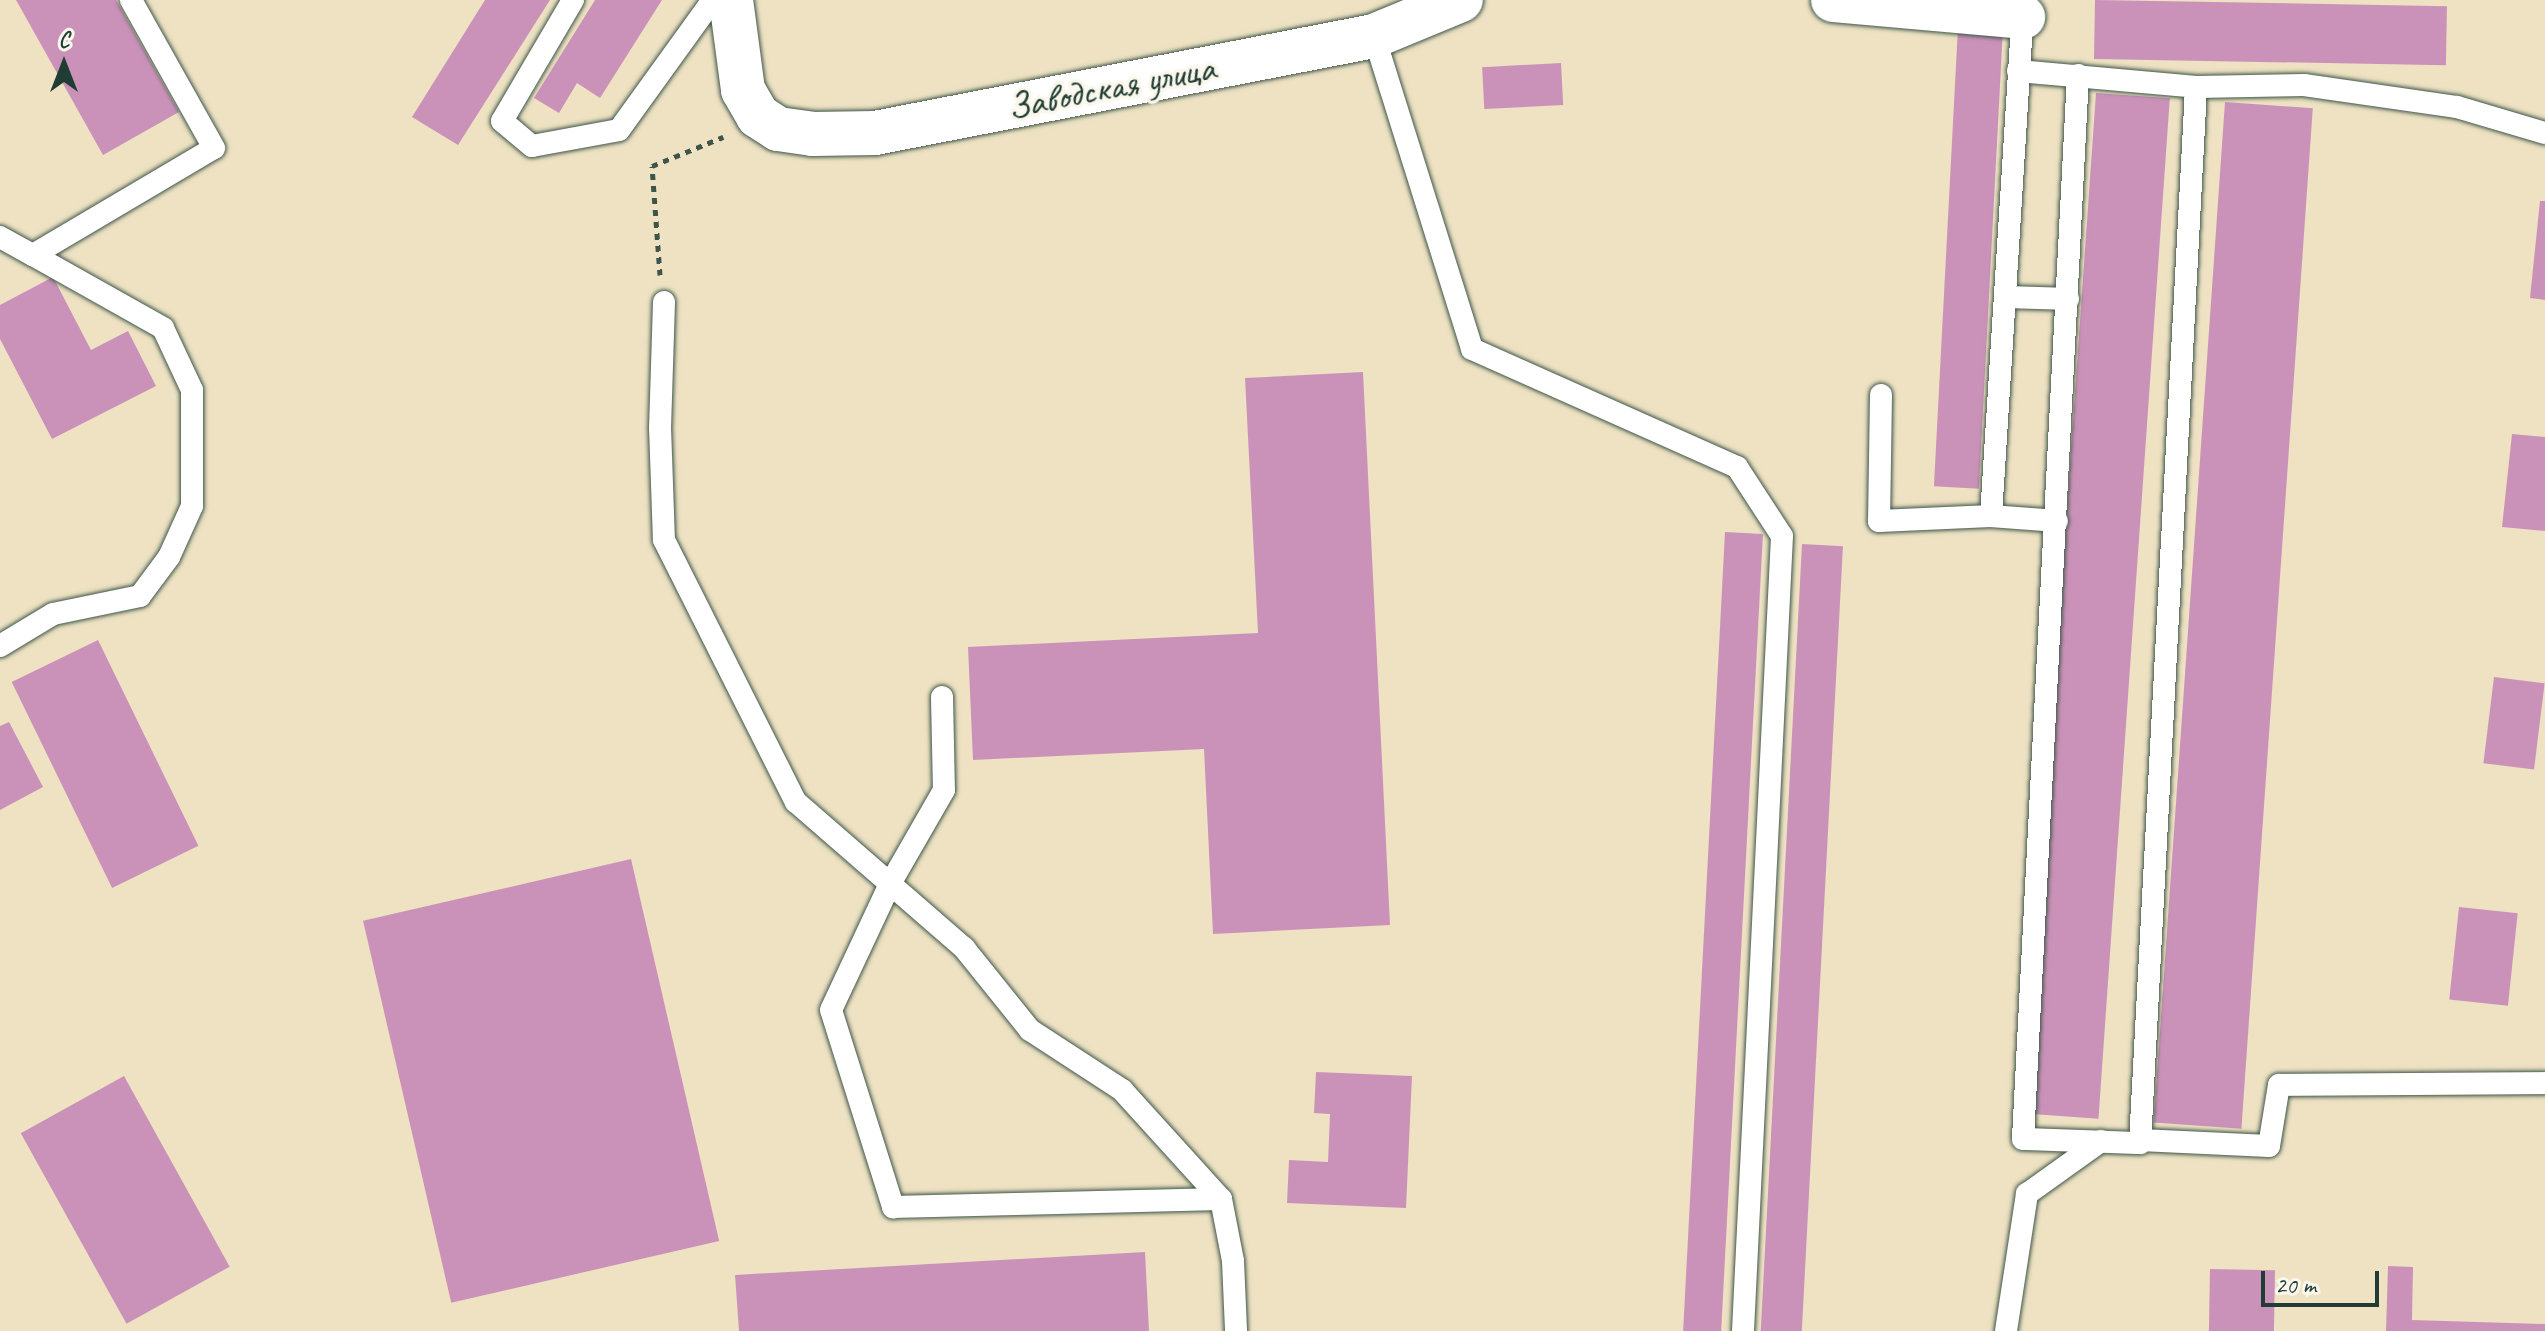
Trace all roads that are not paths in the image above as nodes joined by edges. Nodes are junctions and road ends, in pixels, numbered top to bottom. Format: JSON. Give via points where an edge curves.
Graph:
{"nodes":[{"id":1,"x":131,"y":0,"type":"edge"},
{"id":2,"x":573,"y":0,"type":"edge"},
{"id":3,"x":720,"y":0,"type":"edge"},
{"id":4,"x":731,"y":0,"type":"edge"},
{"id":5,"x":1461,"y":0,"type":"edge"},
{"id":6,"x":1833,"y":0,"type":"edge"},
{"id":7,"x":2023,"y":8,"type":"edge"},
{"id":8,"x":1374,"y":36,"type":"junction"},
{"id":9,"x":2018,"y":71,"type":"junction"},
{"id":10,"x":2078,"y":75,"type":"junction"},
{"id":11,"x":2196,"y":87,"type":"junction"},
{"id":12,"x":2545,"y":133,"type":"edge"},
{"id":13,"x":0,"y":237,"type":"edge"},
{"id":14,"x":33,"y":255,"type":"junction"},
{"id":15,"x":2008,"y":297,"type":"junction"},
{"id":16,"x":2068,"y":299,"type":"junction"},
{"id":17,"x":664,"y":302,"type":"road end"},
{"id":18,"x":1881,"y":395,"type":"dead end"},
{"id":19,"x":1991,"y":516,"type":"junction"},
{"id":20,"x":2057,"y":521,"type":"junction"},
{"id":21,"x":0,"y":646,"type":"edge"},
{"id":22,"x":942,"y":697,"type":"dead end"},
{"id":23,"x":890,"y":884,"type":"junction"},
{"id":24,"x":2545,"y":1083,"type":"edge"},
{"id":25,"x":2140,"y":1140,"type":"junction"},
{"id":26,"x":2101,"y":1141,"type":"junction"},
{"id":27,"x":1221,"y":1199,"type":"junction"},
{"id":28,"x":1236,"y":1331,"type":"edge"},
{"id":29,"x":1743,"y":1331,"type":"edge"},
{"id":30,"x":2006,"y":1331,"type":"edge"}],
"edges":[{"from":1,"to":14,"type":"lane","via":[[214,148]]},
{"from":2,"to":3,"type":"lane","via":[[502,121],[532,146],[619,130],[709,5]]},
{"from":4,"to":8,"type":"street","name":"Заводская улица","via":[[743,90],[758,116],[778,129],[813,134],[875,133]]},
{"from":5,"to":8,"type":"street","name":"Заводская улица"},
{"from":6,"to":7,"type":"street"},
{"from":7,"to":9,"type":"lane"},
{"from":8,"to":29,"type":"lane","via":[[1472,349],[1737,467],[1782,536]]},
{"from":9,"to":10,"type":"lane"},
{"from":9,"to":15,"type":"lane"},
{"from":10,"to":11,"type":"lane"},
{"from":10,"to":16,"type":"lane"},
{"from":11,"to":12,"type":"lane","via":[[2304,85],[2457,107]]},
{"from":11,"to":25,"type":"lane"},
{"from":13,"to":14,"type":"lane"},
{"from":14,"to":21,"type":"lane","via":[[163,328],[192,390],[192,506],[169,557],[140,596],[53,614]]},
{"from":15,"to":16,"type":"lane"},
{"from":15,"to":19,"type":"lane"},
{"from":16,"to":20,"type":"lane"},
{"from":17,"to":23,"type":"lane","via":[[664,540],[796,802]]},
{"from":18,"to":19,"type":"lane","via":[[1879,521]]},
{"from":19,"to":20,"type":"lane"},
{"from":20,"to":26,"type":"lane","via":[[2023,1139]]},
{"from":22,"to":23,"type":"lane","via":[[944,790]]},
{"from":23,"to":27,"type":"lane","via":[[964,948],[1030,1030],[1122,1090]]},
{"from":23,"to":27,"type":"lane","via":[[831,1010],[893,1207]]},
{"from":24,"to":25,"type":"lane","via":[[2279,1085],[2269,1146]]},
{"from":25,"to":26,"type":"lane"},
{"from":26,"to":30,"type":"lane","via":[[2027,1194]]},
{"from":27,"to":28,"type":"lane","via":[[1233,1261]]}]}
